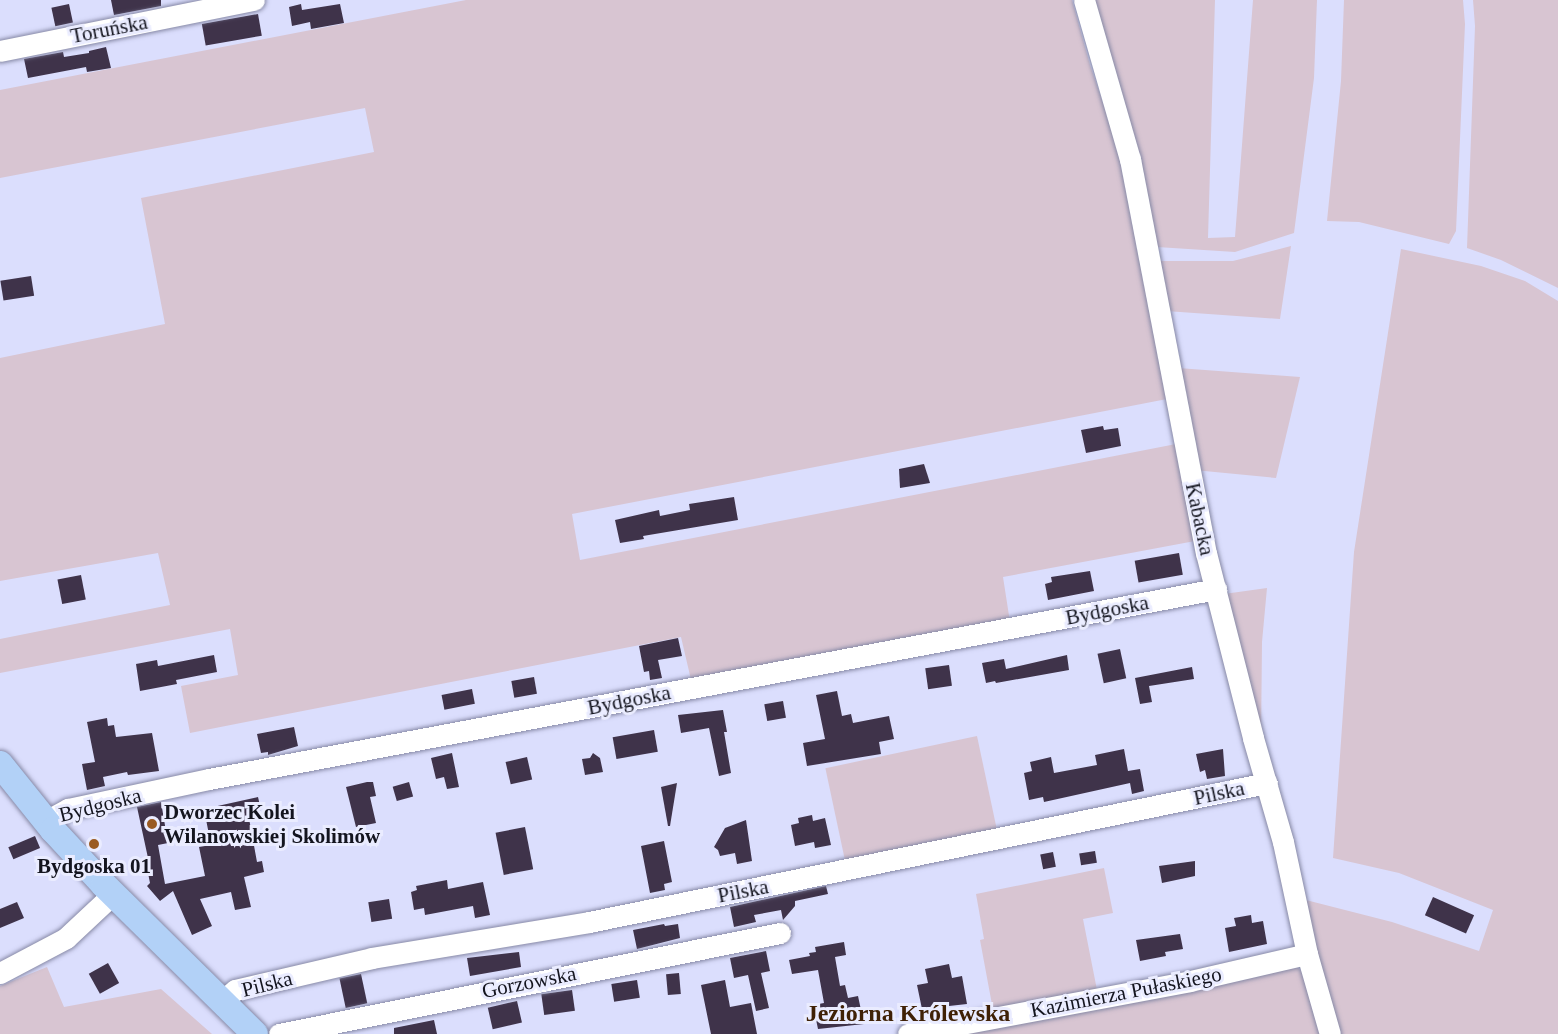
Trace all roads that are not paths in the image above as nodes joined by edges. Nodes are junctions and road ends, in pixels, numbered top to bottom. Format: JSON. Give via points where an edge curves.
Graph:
{"nodes":[{"id":1,"x":254,"y":0,"type":"edge"},
{"id":2,"x":1084,"y":0,"type":"edge"},
{"id":3,"x":0,"y":51,"type":"edge"},
{"id":4,"x":1216,"y":589,"type":"junction"},
{"id":5,"x":0,"y":764,"type":"edge"},
{"id":6,"x":1268,"y":783,"type":"junction"},
{"id":7,"x":46,"y":821,"type":"junction"},
{"id":8,"x":113,"y":894,"type":"junction"},
{"id":9,"x":780,"y":933,"type":"dead end"},
{"id":10,"x":1307,"y":954,"type":"junction"},
{"id":11,"x":0,"y":973,"type":"edge"},
{"id":12,"x":222,"y":1001,"type":"junction"},
{"id":13,"x":252,"y":1033,"type":"edge"},
{"id":14,"x":279,"y":1034,"type":"edge"},
{"id":15,"x":908,"y":1034,"type":"edge"},
{"id":16,"x":1330,"y":1034,"type":"edge"}],
"edges":[{"from":1,"to":3,"type":"street","name":"Toruńska"},
{"from":2,"to":4,"type":"street","name":"Kabacka","via":[[1130,159],[1197,510]]},
{"from":4,"to":6,"type":"street","name":"Kabacka"},
{"from":4,"to":7,"type":"street","name":"Bydgoska","via":[[208,779],[68,809]]},
{"from":5,"to":7,"type":"main road"},
{"from":6,"to":10,"type":"street","name":"Kabacka"},
{"from":6,"to":12,"type":"street","name":"Pilska","via":[[600,920],[372,958],[235,990]]},
{"from":7,"to":8,"type":"main road"},
{"from":8,"to":11,"type":"street","via":[[66,938]]},
{"from":8,"to":12,"type":"main road"},
{"from":9,"to":14,"type":"street","name":"Gorzowska"},
{"from":10,"to":15,"type":"street","name":"Kazimierza Pułaskiego","via":[[1190,981]]},
{"from":10,"to":16,"type":"street","name":"Kabacka"},
{"from":12,"to":13,"type":"main road"}]}
